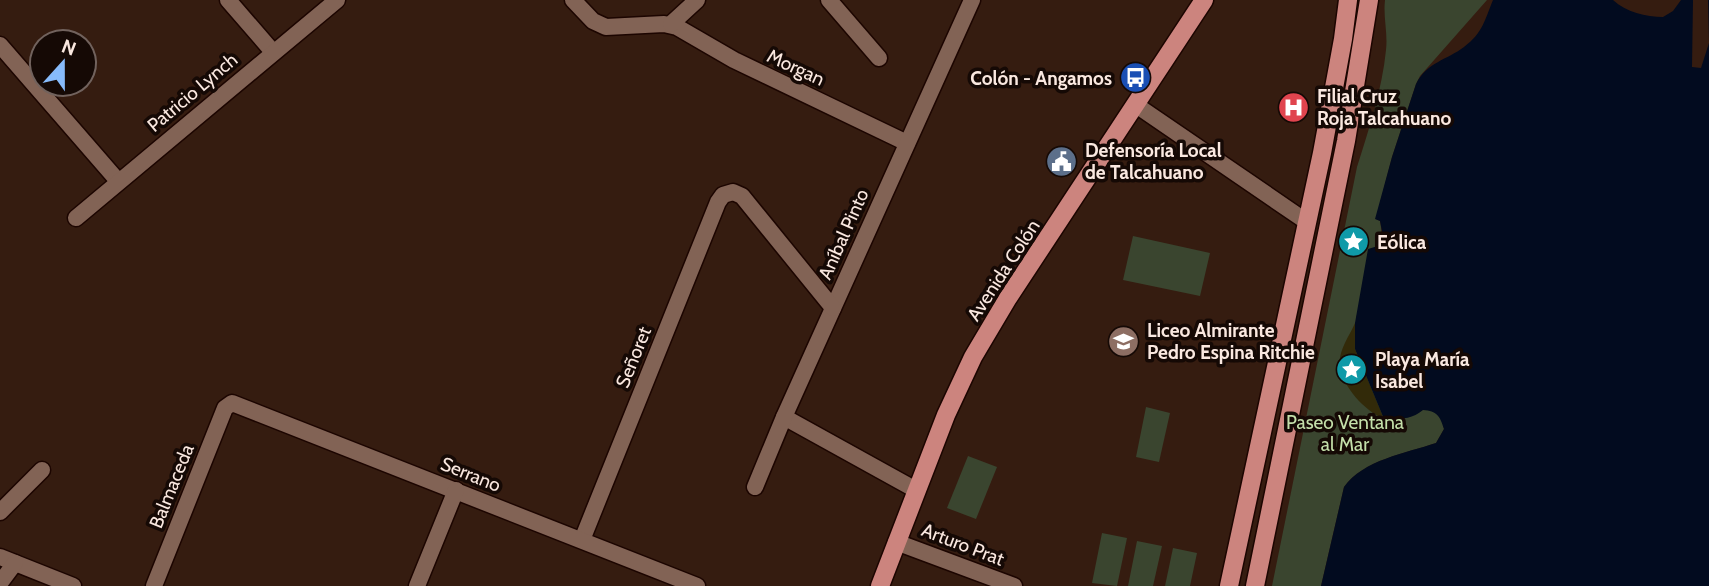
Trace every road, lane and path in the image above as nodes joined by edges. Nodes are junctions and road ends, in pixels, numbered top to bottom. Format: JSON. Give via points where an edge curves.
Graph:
{"nodes":[{"id":1,"x":228,"y":0,"type":"edge"},
{"id":2,"x":337,"y":0,"type":"edge"},
{"id":3,"x":573,"y":0,"type":"edge"},
{"id":4,"x":697,"y":0,"type":"edge"},
{"id":5,"x":829,"y":0,"type":"edge"},
{"id":6,"x":972,"y":0,"type":"edge"},
{"id":7,"x":1204,"y":0,"type":"edge"},
{"id":8,"x":1348,"y":0,"type":"edge"},
{"id":9,"x":1368,"y":0,"type":"edge"},
{"id":10,"x":671,"y":24,"type":"junction"},
{"id":11,"x":0,"y":45,"type":"edge"},
{"id":12,"x":273,"y":52,"type":"junction"},
{"id":13,"x":879,"y":58,"type":"dead end"},
{"id":14,"x":1136,"y":105,"type":"junction"},
{"id":15,"x":906,"y":143,"type":"junction"},
{"id":16,"x":118,"y":181,"type":"junction"},
{"id":17,"x":76,"y":218,"type":"dead end"},
{"id":18,"x":1307,"y":222,"type":"junction"},
{"id":19,"x":833,"y":308,"type":"junction"},
{"id":20,"x":229,"y":404,"type":"joint"},
{"id":21,"x":784,"y":417,"type":"junction"},
{"id":22,"x":42,"y":470,"type":"dead end"},
{"id":23,"x":755,"y":487,"type":"dead end"},
{"id":24,"x":456,"y":490,"type":"junction"},
{"id":25,"x":916,"y":490,"type":"junction"},
{"id":26,"x":0,"y":512,"type":"edge"},
{"id":27,"x":582,"y":540,"type":"junction"},
{"id":28,"x":896,"y":542,"type":"junction"},
{"id":29,"x":8,"y":560,"type":"edge"},
{"id":30,"x":677,"y":582,"type":"edge"},
{"id":31,"x":0,"y":583,"type":"edge"},
{"id":32,"x":73,"y":586,"type":"edge"},
{"id":33,"x":154,"y":586,"type":"edge"},
{"id":34,"x":416,"y":586,"type":"edge"},
{"id":35,"x":697,"y":586,"type":"edge"},
{"id":36,"x":880,"y":586,"type":"edge"},
{"id":37,"x":1014,"y":586,"type":"edge"},
{"id":38,"x":1230,"y":586,"type":"edge"},
{"id":39,"x":1255,"y":586,"type":"edge"}],
"edges":[{"from":1,"to":12,"type":"street"},
{"from":2,"to":12,"type":"street","name":"Patricio Lynch"},
{"from":3,"to":10,"type":"street","via":[[593,21],[606,27]]},
{"from":4,"to":10,"type":"street"},
{"from":5,"to":13,"type":"street"},
{"from":6,"to":15,"type":"street","name":"Aníbal Pinto"},
{"from":7,"to":14,"type":"main road","name":"Avenida Colón"},
{"from":8,"to":18,"type":"main road"},
{"from":9,"to":39,"type":"main road","via":[[1346,141]]},
{"from":10,"to":15,"type":"street","name":"Morgan","via":[[758,73]]},
{"from":11,"to":16,"type":"street"},
{"from":12,"to":16,"type":"street","name":"Patricio Lynch"},
{"from":14,"to":18,"type":"street"},
{"from":14,"to":25,"type":"main road","name":"Avenida Colón","via":[[990,327],[959,386]]},
{"from":15,"to":19,"type":"street","name":"Aníbal Pinto"},
{"from":16,"to":17,"type":"street","name":"Patricio Lynch"},
{"from":18,"to":38,"type":"main road"},
{"from":19,"to":21,"type":"street","name":"Aníbal Pinto"},
{"from":19,"to":27,"type":"street","name":"Señoret","via":[[742,196],[727,192],[718,202]]},
{"from":20,"to":24,"type":"street","name":"Serrano"},
{"from":20,"to":33,"type":"street","name":"Balmaceda"},
{"from":21,"to":23,"type":"street","name":"Aníbal Pinto"},
{"from":21,"to":25,"type":"street"},
{"from":22,"to":26,"type":"street"},
{"from":24,"to":27,"type":"street","name":"Serrano"},
{"from":24,"to":34,"type":"street"},
{"from":25,"to":28,"type":"main road","name":"Avenida Colón"},
{"from":27,"to":30,"type":"street","name":"Serrano"},
{"from":28,"to":36,"type":"main road","name":"Avenida Colón"},
{"from":28,"to":37,"type":"street","name":"Arturo Prat"},
{"from":29,"to":31,"type":"street"},
{"from":29,"to":32,"type":"street"},
{"from":30,"to":35,"type":"street","name":"Serrano"}]}
